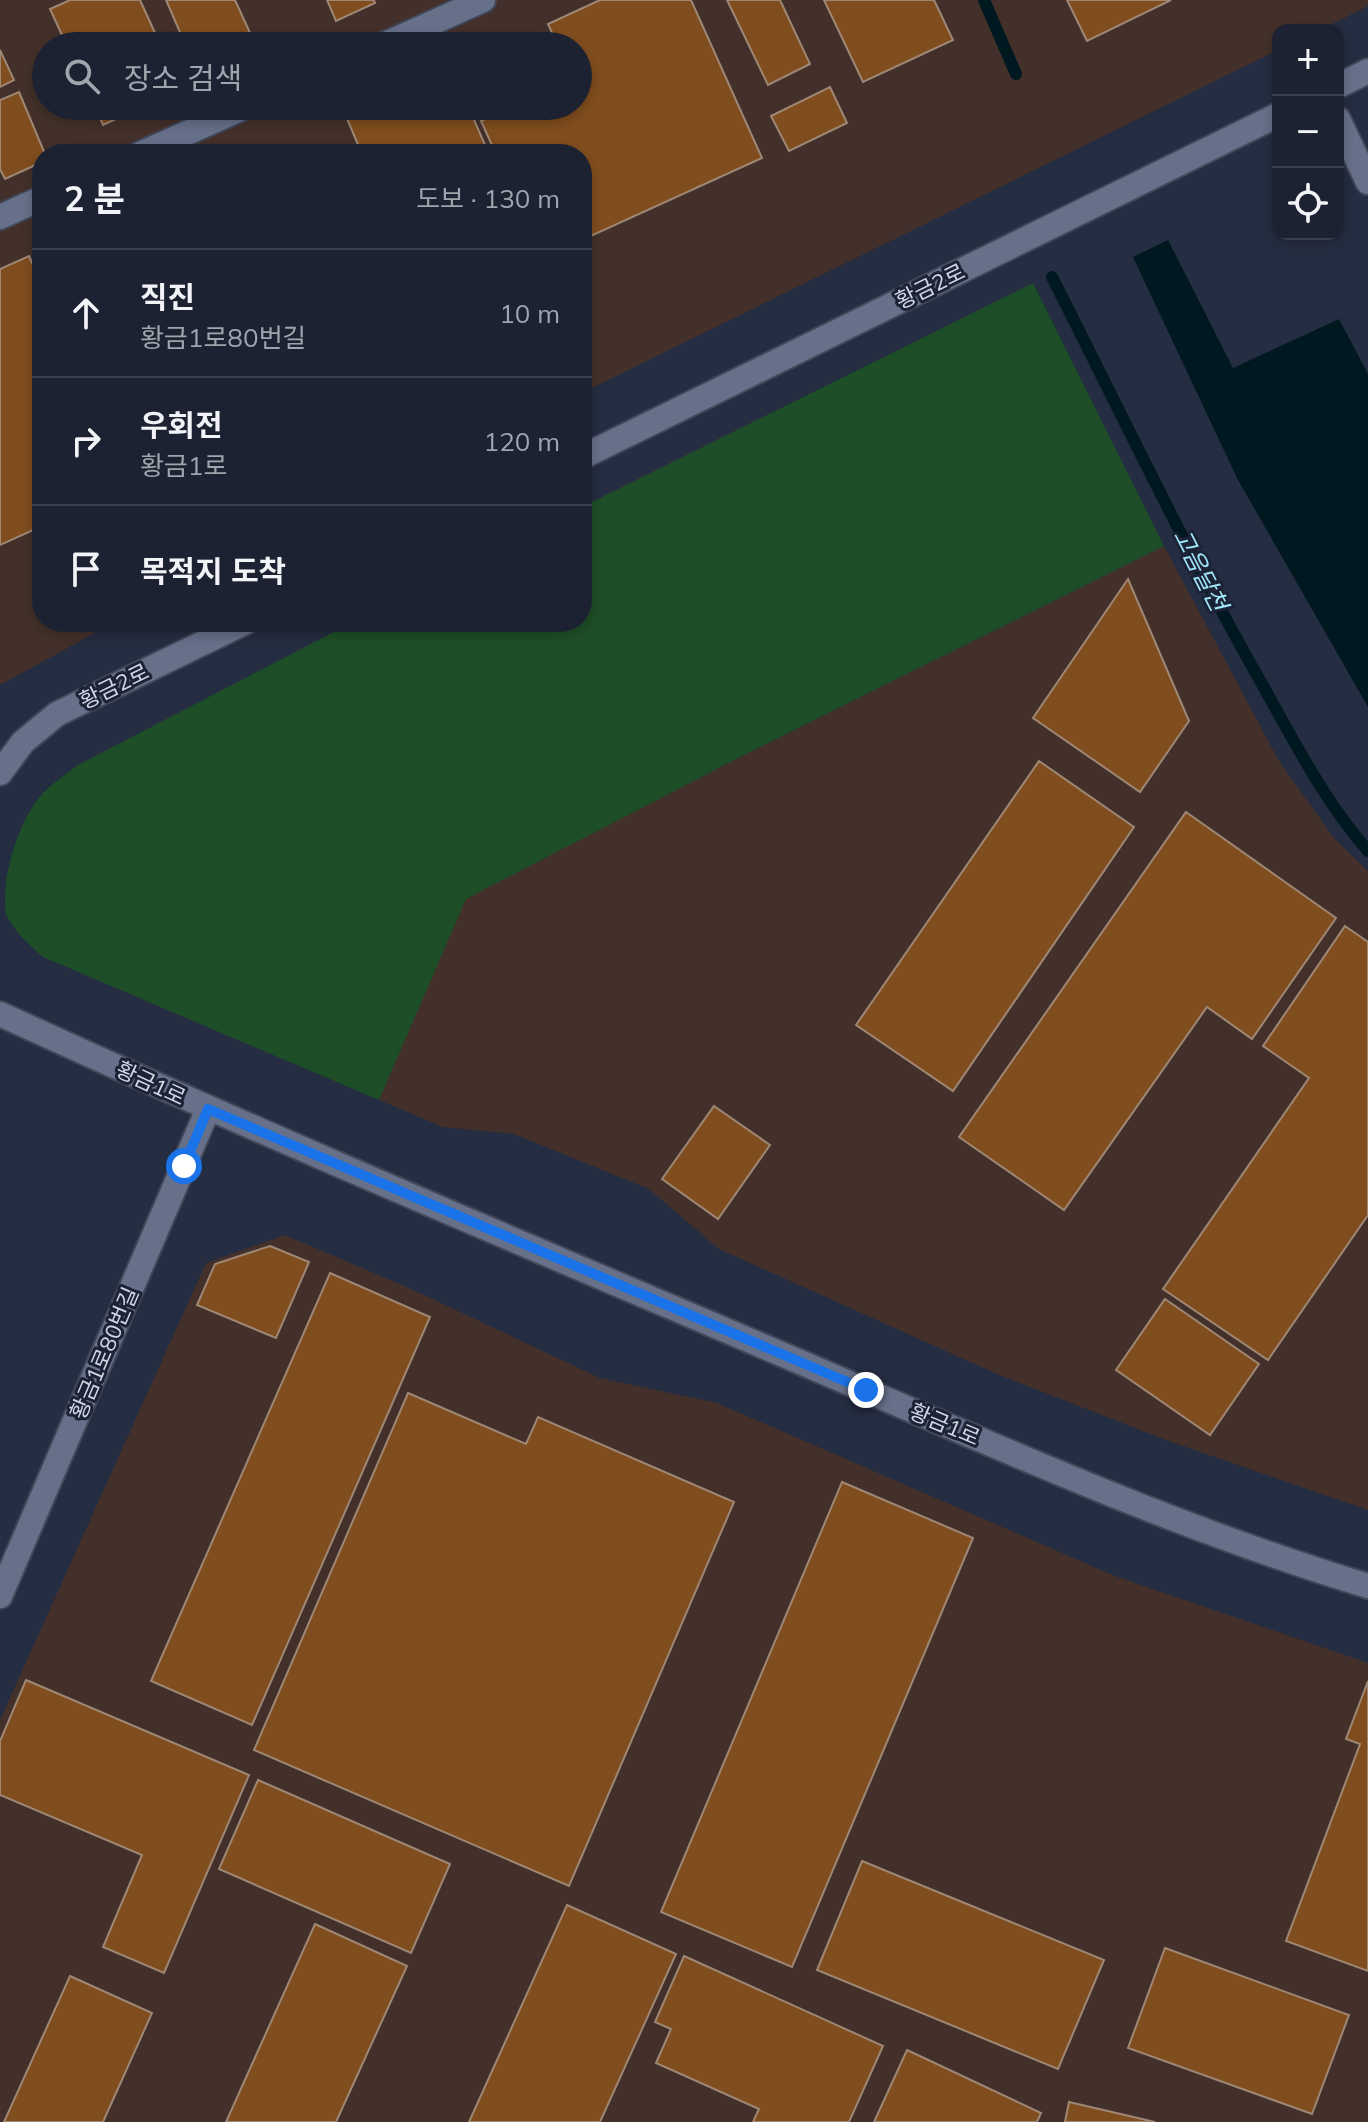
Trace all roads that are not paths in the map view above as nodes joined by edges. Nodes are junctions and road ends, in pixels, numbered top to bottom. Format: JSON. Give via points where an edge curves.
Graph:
{"nodes":[{"id":1,"x":483,"y":0,"type":"edge"},
{"id":2,"x":412,"y":32,"type":"edge"},
{"id":3,"x":1368,"y":71,"type":"edge"},
{"id":4,"x":1344,"y":83,"type":"edge"},
{"id":5,"x":1272,"y":118,"type":"edge"},
{"id":6,"x":216,"y":120,"type":"edge"},
{"id":7,"x":1344,"y":132,"type":"edge"},
{"id":8,"x":162,"y":144,"type":"edge"},
{"id":9,"x":1368,"y":182,"type":"edge"},
{"id":10,"x":32,"y":203,"type":"edge"},
{"id":11,"x":0,"y":217,"type":"edge"},
{"id":12,"x":592,"y":452,"type":"edge"},
{"id":13,"x":225,"y":632,"type":"edge"},
{"id":14,"x":0,"y":773,"type":"edge"},
{"id":15,"x":0,"y":1014,"type":"edge"},
{"id":16,"x":208,"y":1109,"type":"junction"},
{"id":17,"x":1368,"y":1586,"type":"edge"},
{"id":18,"x":0,"y":1596,"type":"edge"}],
"edges":[{"from":1,"to":2,"type":"street"},
{"from":3,"to":4,"type":"street"},
{"from":5,"to":12,"type":"street","name":"황금2로"},
{"from":6,"to":8,"type":"street"},
{"from":7,"to":9,"type":"street"},
{"from":10,"to":11,"type":"street"},
{"from":13,"to":14,"type":"street","name":"황금2로","via":[[57,714],[23,742]]},
{"from":15,"to":16,"type":"street","name":"황금1로"},
{"from":16,"to":17,"type":"street","name":"황금1로","via":[[1092,1487]]},
{"from":16,"to":18,"type":"street","name":"황금1로80번길"}]}
